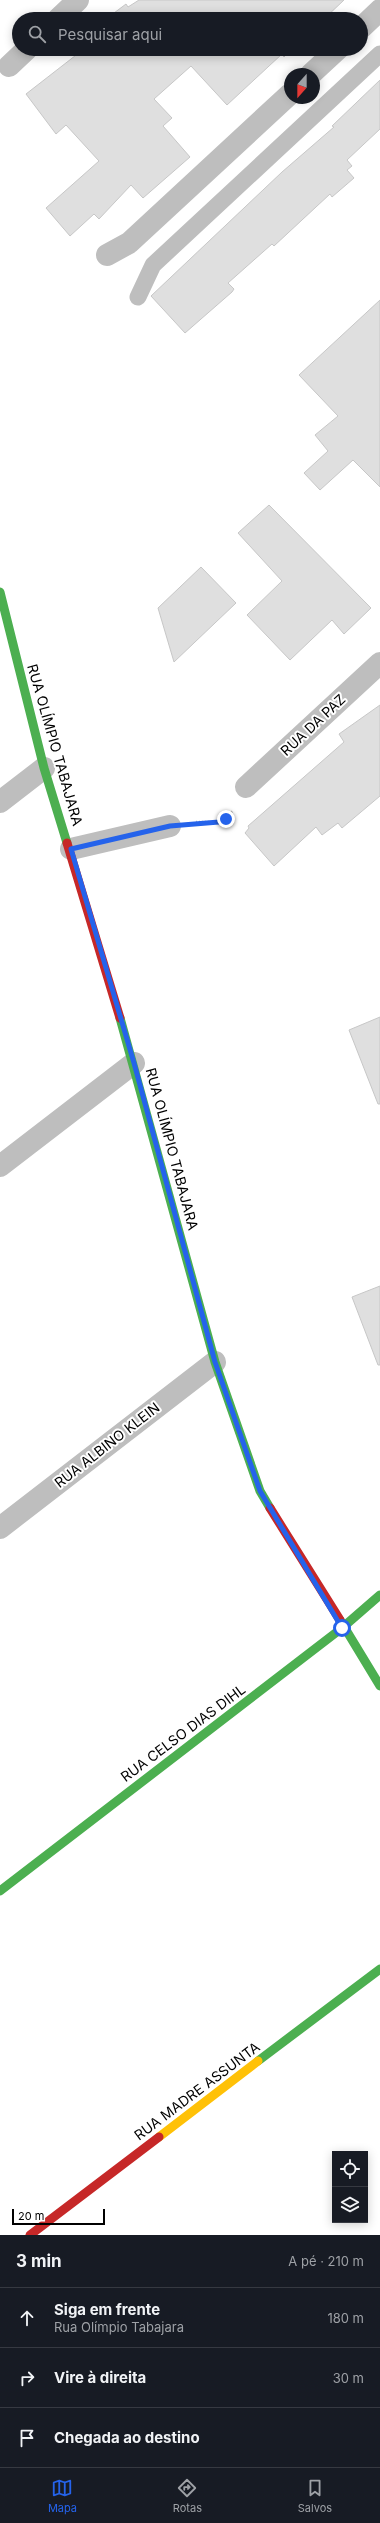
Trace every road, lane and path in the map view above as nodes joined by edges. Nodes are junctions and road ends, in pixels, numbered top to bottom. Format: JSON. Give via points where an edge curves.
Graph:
{"nodes":[{"id":1,"x":78,"y":0,"type":"edge"},
{"id":2,"x":380,"y":10,"type":"edge"},
{"id":3,"x":65,"y":12,"type":"edge"},
{"id":4,"x":368,"y":21,"type":"edge"},
{"id":5,"x":380,"y":54,"type":"edge"},
{"id":6,"x":20,"y":56,"type":"edge"},
{"id":7,"x":330,"y":56,"type":"edge"},
{"id":8,"x":9,"y":66,"type":"dead end"},
{"id":9,"x":317,"y":68,"type":"edge"},
{"id":10,"x":284,"y":100,"type":"edge"},
{"id":11,"x":107,"y":255,"type":"dead end"},
{"id":12,"x":138,"y":297,"type":"dead end"},
{"id":13,"x":0,"y":592,"type":"edge"},
{"id":14,"x":380,"y":664,"type":"edge"},
{"id":15,"x":44,"y":768,"type":"junction"},
{"id":16,"x":246,"y":787,"type":"joint"},
{"id":17,"x":0,"y":802,"type":"edge"},
{"id":18,"x":170,"y":826,"type":"joint"},
{"id":19,"x":71,"y":849,"type":"junction"},
{"id":20,"x":134,"y":1063,"type":"junction"},
{"id":21,"x":0,"y":1166,"type":"edge"},
{"id":22,"x":215,"y":1362,"type":"junction"},
{"id":23,"x":0,"y":1528,"type":"edge"},
{"id":24,"x":380,"y":1595,"type":"edge"},
{"id":25,"x":342,"y":1628,"type":"junction"},
{"id":26,"x":380,"y":1686,"type":"edge"},
{"id":27,"x":0,"y":1891,"type":"edge"},
{"id":28,"x":380,"y":1969,"type":"edge"},
{"id":29,"x":30,"y":2235,"type":"edge"}],
"edges":[{"from":1,"to":3,"type":"street"},
{"from":2,"to":4,"type":"street"},
{"from":5,"to":12,"type":"lane","via":[[153,265]]},
{"from":6,"to":8,"type":"street"},
{"from":7,"to":9,"type":"street"},
{"from":10,"to":11,"type":"street","via":[[129,243]]},
{"from":13,"to":15,"type":"street","name":"RUA OLÍMPIO TABAJARA"},
{"from":14,"to":16,"type":"street","name":"RUA DA PAZ"},
{"from":15,"to":17,"type":"street"},
{"from":15,"to":19,"type":"street","name":"RUA OLÍMPIO TABAJARA"},
{"from":16,"to":18,"type":"path","via":[[235,809],[226,819],[219,822]]},
{"from":18,"to":19,"type":"street"},
{"from":19,"to":20,"type":"street","name":"RUA OLÍMPIO TABAJARA"},
{"from":20,"to":21,"type":"street"},
{"from":20,"to":22,"type":"street","name":"RUA OLÍMPIO TABAJARA"},
{"from":22,"to":23,"type":"street","name":"RUA ALBINO KLEIN"},
{"from":22,"to":25,"type":"street","name":"RUA OLÍMPIO TABAJARA","via":[[260,1491]]},
{"from":24,"to":25,"type":"street","name":"RUA CELSO DIAS DIHL"},
{"from":25,"to":26,"type":"street","name":"RUA OLÍMPIO TABAJARA"},
{"from":25,"to":27,"type":"street","name":"RUA CELSO DIAS DIHL"},
{"from":28,"to":29,"type":"street","name":"RUA MADRE ASSUNTA"}]}
